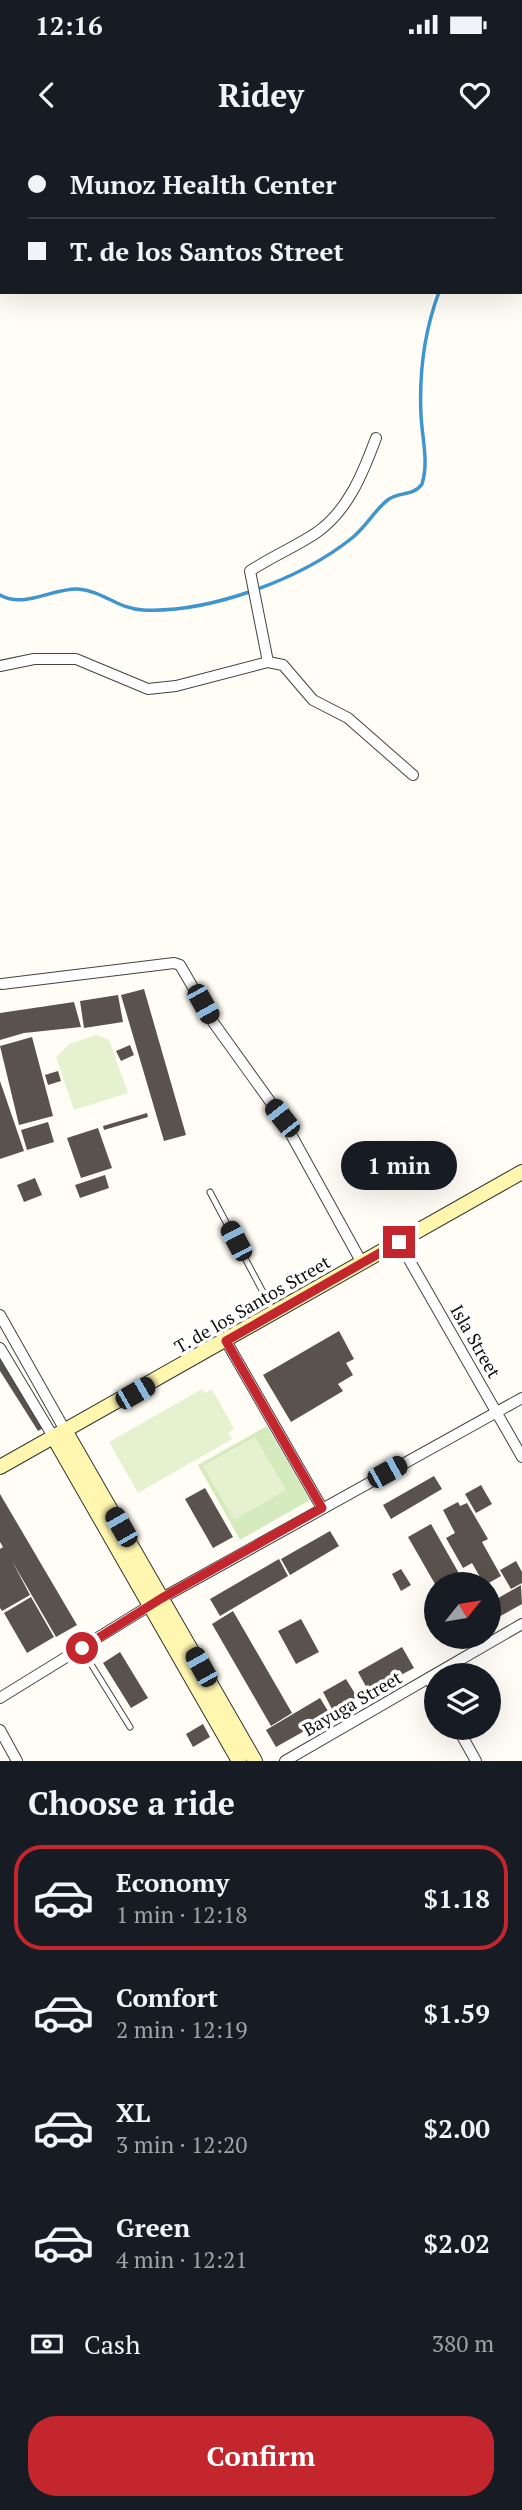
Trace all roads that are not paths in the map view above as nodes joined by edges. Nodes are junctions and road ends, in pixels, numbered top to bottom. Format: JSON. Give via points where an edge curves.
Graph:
{"nodes":[{"id":1,"x":376,"y":438,"type":"dead end"},
{"id":2,"x":268,"y":662,"type":"junction"},
{"id":3,"x":0,"y":666,"type":"edge"},
{"id":4,"x":413,"y":775,"type":"dead end"},
{"id":5,"x":2,"y":984,"type":"edge"},
{"id":6,"x":522,"y":1171,"type":"edge"},
{"id":7,"x":211,"y":1192,"type":"dead end"},
{"id":8,"x":399,"y":1242,"type":"junction"},
{"id":9,"x":362,"y":1263,"type":"junction"},
{"id":10,"x":275,"y":1314,"type":"junction"},
{"id":11,"x":0,"y":1315,"type":"edge"},
{"id":12,"x":226,"y":1341,"type":"junction"},
{"id":13,"x":0,"y":1348,"type":"edge"},
{"id":14,"x":522,"y":1398,"type":"edge"},
{"id":15,"x":496,"y":1412,"type":"junction"},
{"id":16,"x":60,"y":1435,"type":"junction"},
{"id":17,"x":522,"y":1457,"type":"edge"},
{"id":18,"x":0,"y":1467,"type":"edge"},
{"id":19,"x":322,"y":1508,"type":"junction"},
{"id":20,"x":155,"y":1602,"type":"junction"},
{"id":21,"x":522,"y":1624,"type":"edge"},
{"id":22,"x":82,"y":1648,"type":"junction"},
{"id":23,"x":456,"y":1663,"type":"edge"},
{"id":24,"x":424,"y":1682,"type":"edge"},
{"id":25,"x":214,"y":1689,"type":"junction"},
{"id":26,"x":0,"y":1698,"type":"edge"},
{"id":27,"x":201,"y":1698,"type":"junction"},
{"id":28,"x":130,"y":1727,"type":"dead end"},
{"id":29,"x":0,"y":1730,"type":"edge"},
{"id":30,"x":464,"y":1740,"type":"edge"},
{"id":31,"x":17,"y":1761,"type":"edge"},
{"id":32,"x":239,"y":1761,"type":"edge"},
{"id":33,"x":256,"y":1761,"type":"edge"},
{"id":34,"x":285,"y":1761,"type":"edge"},
{"id":35,"x":476,"y":1761,"type":"edge"}],
"edges":[{"from":1,"to":2,"type":"street","via":[[361,480],[338,511],[317,533],[250,571]]},
{"from":2,"to":3,"type":"street","via":[[148,689],[76,659],[34,659]]},
{"from":2,"to":4,"type":"street","via":[[283,665],[313,700],[348,718]]},
{"from":5,"to":9,"type":"street","via":[[180,965],[213,1023],[282,1118]]},
{"from":6,"to":8,"type":"main road","name":"T. de los Santos Street"},
{"from":7,"to":10,"type":"lane"},
{"from":8,"to":9,"type":"main road","name":"T. de los Santos Street"},
{"from":8,"to":15,"type":"street","name":"Isla Street"},
{"from":9,"to":10,"type":"main road","name":"T. de los Santos Street"},
{"from":10,"to":12,"type":"main road","name":"T. de los Santos Street"},
{"from":11,"to":16,"type":"street"},
{"from":12,"to":16,"type":"main road","name":"T. de los Santos Street"},
{"from":12,"to":19,"type":"street"},
{"from":13,"to":16,"type":"street"},
{"from":14,"to":15,"type":"street"},
{"from":15,"to":17,"type":"street","name":"Isla Street"},
{"from":15,"to":19,"type":"street"},
{"from":16,"to":18,"type":"main road","name":"T. de los Santos Street"},
{"from":16,"to":20,"type":"main road"},
{"from":19,"to":20,"type":"street"},
{"from":20,"to":22,"type":"street"},
{"from":20,"to":25,"type":"main road"},
{"from":20,"to":27,"type":"main road"},
{"from":21,"to":23,"type":"street","name":"Bayuga Street"},
{"from":22,"to":26,"type":"street"},
{"from":22,"to":28,"type":"lane"},
{"from":24,"to":34,"type":"street","name":"Bayuga Street"},
{"from":25,"to":27,"type":"main road"},
{"from":25,"to":33,"type":"main road"},
{"from":27,"to":32,"type":"main road"},
{"from":29,"to":31,"type":"street"},
{"from":30,"to":35,"type":"street"}]}
